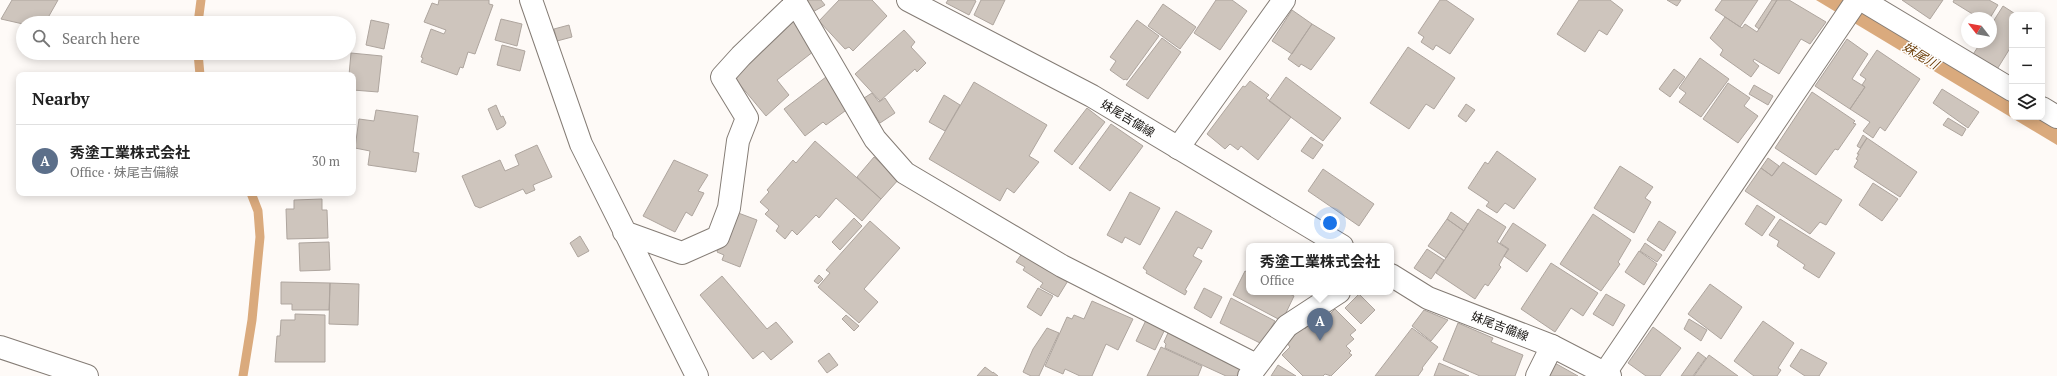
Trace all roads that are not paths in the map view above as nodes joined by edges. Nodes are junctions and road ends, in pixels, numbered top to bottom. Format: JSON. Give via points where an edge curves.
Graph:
{"nodes":[{"id":1,"x":531,"y":0,"type":"edge"},
{"id":2,"x":908,"y":0,"type":"edge"},
{"id":3,"x":1284,"y":0,"type":"edge"},
{"id":4,"x":1858,"y":1,"type":"edge"},
{"id":5,"x":795,"y":2,"type":"edge"},
{"id":6,"x":2009,"y":88,"type":"edge"},
{"id":7,"x":2045,"y":110,"type":"edge"},
{"id":8,"x":2057,"y":117,"type":"edge"},
{"id":9,"x":1178,"y":148,"type":"junction"},
{"id":10,"x":624,"y":232,"type":"junction"},
{"id":11,"x":1337,"y":243,"type":"edge"},
{"id":12,"x":1394,"y":277,"type":"edge"},
{"id":13,"x":1334,"y":295,"type":"edge"},
{"id":14,"x":1552,"y":346,"type":"junction"},
{"id":15,"x":0,"y":347,"type":"edge"},
{"id":16,"x":1253,"y":370,"type":"edge"},
{"id":17,"x":1608,"y":374,"type":"edge"},
{"id":18,"x":87,"y":376,"type":"edge"},
{"id":19,"x":697,"y":376,"type":"edge"},
{"id":20,"x":1537,"y":376,"type":"edge"}],
"edges":[{"from":1,"to":10,"type":"street","via":[[581,144]]},
{"from":2,"to":9,"type":"street","name":"妹尾吉備線","via":[[1092,96]]},
{"from":3,"to":9,"type":"street"},
{"from":4,"to":6,"type":"street"},
{"from":4,"to":17,"type":"street"},
{"from":5,"to":10,"type":"street","via":[[722,77],[747,118],[738,141],[729,208],[718,237],[682,253]]},
{"from":5,"to":16,"type":"street","via":[[875,139],[905,173],[1062,266]]},
{"from":7,"to":8,"type":"street"},
{"from":9,"to":11,"type":"street","name":"妹尾吉備線"},
{"from":10,"to":19,"type":"street"},
{"from":12,"to":14,"type":"street","name":"妹尾吉備線","via":[[1428,298]]},
{"from":13,"to":16,"type":"street","via":[[1287,326]]},
{"from":14,"to":17,"type":"street","name":"妹尾吉備線"},
{"from":14,"to":20,"type":"street"},
{"from":15,"to":18,"type":"street"}]}
